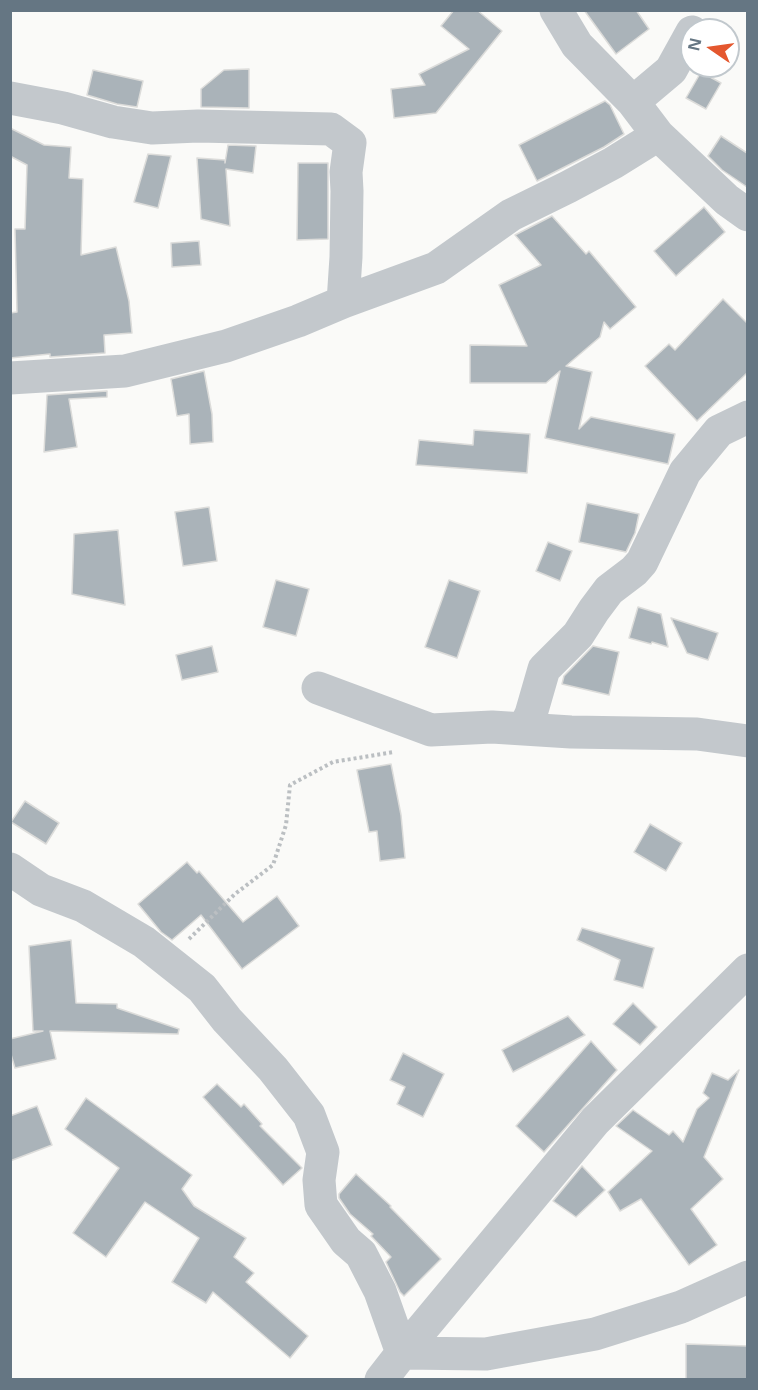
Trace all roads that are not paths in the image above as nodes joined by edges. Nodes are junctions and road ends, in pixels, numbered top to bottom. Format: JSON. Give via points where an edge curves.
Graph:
{"nodes":[{"id":1,"x":556,"y":10,"type":"edge"},
{"id":2,"x":680,"y":54,"type":"edge"},
{"id":3,"x":10,"y":98,"type":"edge"},
{"id":4,"x":633,"y":102,"type":"junction"},
{"id":5,"x":658,"y":135,"type":"junction"},
{"id":6,"x":747,"y":215,"type":"edge"},
{"id":7,"x":342,"y":302,"type":"junction"},
{"id":8,"x":10,"y":378,"type":"edge"},
{"id":9,"x":747,"y":417,"type":"edge"},
{"id":10,"x":318,"y":688,"type":"dead end"},
{"id":11,"x":524,"y":729,"type":"junction"},
{"id":12,"x":747,"y":741,"type":"edge"},
{"id":13,"x":10,"y":869,"type":"edge"},
{"id":14,"x":747,"y":970,"type":"edge"},
{"id":15,"x":747,"y":1277,"type":"edge"},
{"id":16,"x":402,"y":1353,"type":"junction"},
{"id":17,"x":381,"y":1380,"type":"edge"}],
"edges":[{"from":1,"to":4,"type":"street","via":[[577,45]]},
{"from":2,"to":4,"type":"street","via":[[671,70]]},
{"from":3,"to":7,"type":"street","via":[[153,128],[331,129],[350,143]]},
{"from":4,"to":5,"type":"street"},
{"from":5,"to":6,"type":"street"},
{"from":5,"to":7,"type":"street","via":[[568,188],[511,215],[436,268]]},
{"from":7,"to":8,"type":"street","via":[[226,346],[125,371]]},
{"from":9,"to":11,"type":"street","via":[[719,431],[685,472],[642,562],[609,590],[578,635],[544,669]]},
{"from":10,"to":11,"type":"street","via":[[431,730]]},
{"from":11,"to":12,"type":"street","via":[[697,734]]},
{"from":13,"to":16,"type":"street","via":[[41,890],[83,906],[144,942],[202,988],[273,1069],[309,1115],[323,1152],[321,1205],[346,1241],[361,1254],[380,1291]]},
{"from":14,"to":16,"type":"street","via":[[595,1121]]},
{"from":15,"to":16,"type":"street","via":[[681,1307],[595,1334],[486,1354]]},
{"from":16,"to":17,"type":"street"}]}
